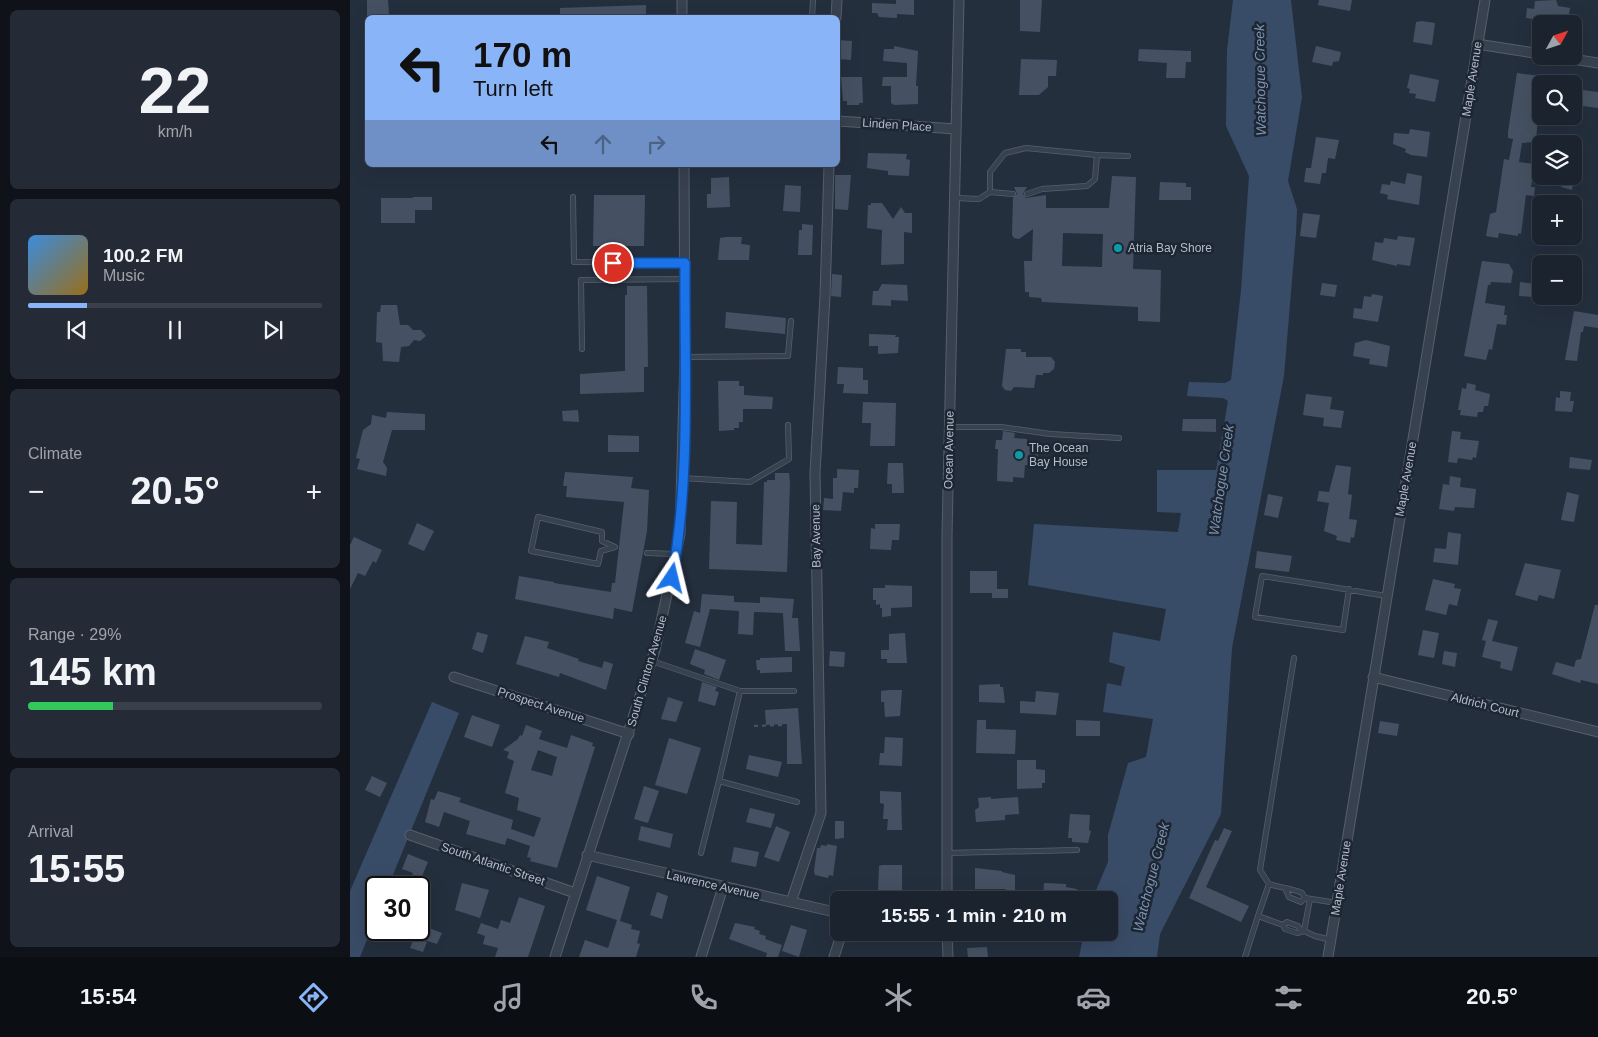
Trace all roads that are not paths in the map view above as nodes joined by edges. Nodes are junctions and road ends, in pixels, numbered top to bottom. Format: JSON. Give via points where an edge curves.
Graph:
{"nodes":[{"id":1,"x":682,"y":0,"type":"edge"},
{"id":2,"x":813,"y":0,"type":"edge"},
{"id":3,"x":837,"y":0,"type":"edge"},
{"id":4,"x":959,"y":0,"type":"edge"},
{"id":5,"x":1485,"y":0,"type":"edge"},
{"id":6,"x":682,"y":15,"type":"edge"},
{"id":7,"x":812,"y":15,"type":"edge"},
{"id":8,"x":836,"y":15,"type":"edge"},
{"id":9,"x":1478,"y":44,"type":"junction"},
{"id":10,"x":1532,"y":53,"type":"edge"},
{"id":11,"x":1582,"y":60,"type":"edge"},
{"id":12,"x":1598,"y":63,"type":"edge"},
{"id":13,"x":840,"y":121,"type":"edge"},
{"id":14,"x":956,"y":129,"type":"junction"},
{"id":15,"x":1097,"y":155,"type":"junction"},
{"id":16,"x":1128,"y":156,"type":"dead end"},
{"id":17,"x":684,"y":167,"type":"edge"},
{"id":18,"x":829,"y":167,"type":"edge"},
{"id":19,"x":990,"y":192,"type":"junction"},
{"id":20,"x":1013,"y":194,"type":"dead end"},
{"id":21,"x":1027,"y":194,"type":"dead end"},
{"id":22,"x":574,"y":197,"type":"dead end"},
{"id":23,"x":955,"y":198,"type":"junction"},
{"id":24,"x":685,"y":263,"type":"junction"},
{"id":25,"x":684,"y":279,"type":"junction"},
{"id":26,"x":791,"y":321,"type":"dead end"},
{"id":27,"x":582,"y":349,"type":"dead end"},
{"id":28,"x":685,"y":356,"type":"junction"},
{"id":29,"x":788,"y":426,"type":"dead end"},
{"id":30,"x":949,"y":427,"type":"junction"},
{"id":31,"x":1119,"y":438,"type":"dead end"},
{"id":32,"x":682,"y":478,"type":"junction"},
{"id":33,"x":615,"y":547,"type":"joint"},
{"id":34,"x":647,"y":553,"type":"dead end"},
{"id":35,"x":677,"y":554,"type":"junction"},
{"id":36,"x":1349,"y":589,"type":"junction"},
{"id":37,"x":1386,"y":596,"type":"junction"},
{"id":38,"x":1294,"y":658,"type":"dead end"},
{"id":39,"x":652,"y":661,"type":"junction"},
{"id":40,"x":454,"y":676,"type":"dead end"},
{"id":41,"x":1373,"y":677,"type":"junction"},
{"id":42,"x":740,"y":691,"type":"junction"},
{"id":43,"x":794,"y":691,"type":"dead end"},
{"id":44,"x":1598,"y":732,"type":"edge"},
{"id":45,"x":629,"y":734,"type":"junction"},
{"id":46,"x":719,"y":781,"type":"junction"},
{"id":47,"x":798,"y":802,"type":"dead end"},
{"id":48,"x":410,"y":835,"type":"dead end"},
{"id":49,"x":1077,"y":850,"type":"dead end"},
{"id":50,"x":947,"y":852,"type":"junction"},
{"id":51,"x":702,"y":853,"type":"dead end"},
{"id":52,"x":586,"y":856,"type":"junction"},
{"id":53,"x":1269,"y":884,"type":"junction"},
{"id":54,"x":724,"y":887,"type":"junction"},
{"id":55,"x":1286,"y":890,"type":"junction"},
{"id":56,"x":947,"y":891,"type":"edge"},
{"id":57,"x":575,"y":893,"type":"junction"},
{"id":58,"x":1307,"y":898,"type":"junction"},
{"id":59,"x":791,"y":902,"type":"junction"},
{"id":60,"x":1337,"y":902,"type":"junction"},
{"id":61,"x":830,"y":911,"type":"edge"},
{"id":62,"x":1258,"y":916,"type":"junction"},
{"id":63,"x":1302,"y":930,"type":"junction"},
{"id":64,"x":1331,"y":940,"type":"junction"},
{"id":65,"x":839,"y":941,"type":"edge"},
{"id":66,"x":947,"y":941,"type":"edge"},
{"id":67,"x":555,"y":957,"type":"edge"},
{"id":68,"x":701,"y":957,"type":"edge"},
{"id":69,"x":834,"y":957,"type":"edge"},
{"id":70,"x":948,"y":957,"type":"edge"},
{"id":71,"x":1245,"y":957,"type":"edge"},
{"id":72,"x":1328,"y":957,"type":"edge"}],
"edges":[{"from":1,"to":6,"type":"street"},
{"from":2,"to":7,"type":"lane"},
{"from":3,"to":8,"type":"street"},
{"from":4,"to":14,"type":"street","name":"Ocean Avenue"},
{"from":5,"to":9,"type":"street","name":"Maple Avenue"},
{"from":9,"to":10,"type":"street"},
{"from":9,"to":37,"type":"street","name":"Maple Avenue"},
{"from":11,"to":12,"type":"street"},
{"from":13,"to":14,"type":"street","name":"Linden Place"},
{"from":14,"to":23,"type":"street","name":"Ocean Avenue"},
{"from":15,"to":16,"type":"lane"},
{"from":15,"to":19,"type":"lane","via":[[1026,148],[1004,153],[990,172]]},
{"from":15,"to":21,"type":"lane","via":[[1095,179],[1087,186],[1042,189]]},
{"from":17,"to":24,"type":"street","name":"South Clinton Avenue"},
{"from":18,"to":59,"type":"street","name":"Bay Avenue","via":[[815,473],[821,813]]},
{"from":19,"to":20,"type":"lane"},
{"from":19,"to":23,"type":"lane","via":[[979,199]]},
{"from":22,"to":24,"type":"lane","via":[[574,262]]},
{"from":23,"to":30,"type":"street","name":"Ocean Avenue"},
{"from":24,"to":25,"type":"street","name":"South Clinton Avenue"},
{"from":25,"to":27,"type":"lane","via":[[581,280]]},
{"from":25,"to":28,"type":"street","name":"South Clinton Avenue"},
{"from":26,"to":28,"type":"lane","via":[[788,356]]},
{"from":28,"to":32,"type":"street","name":"South Clinton Avenue"},
{"from":29,"to":32,"type":"lane","via":[[789,458],[750,482]]},
{"from":30,"to":31,"type":"lane","via":[[1001,427]]},
{"from":30,"to":50,"type":"street","name":"Ocean Avenue"},
{"from":32,"to":35,"type":"street","name":"South Clinton Avenue"},
{"from":33,"to":33,"type":"lane","via":[[602,541],[602,532],[538,517],[531,551],[598,564],[601,551]]},
{"from":34,"to":35,"type":"lane"},
{"from":35,"to":39,"type":"street","name":"South Clinton Avenue"},
{"from":36,"to":36,"type":"lane","via":[[1262,576],[1255,617],[1343,630]]},
{"from":36,"to":37,"type":"lane"},
{"from":37,"to":41,"type":"street","name":"Maple Avenue"},
{"from":38,"to":53,"type":"lane","via":[[1260,870]]},
{"from":39,"to":42,"type":"lane"},
{"from":39,"to":45,"type":"street","name":"South Clinton Avenue"},
{"from":40,"to":45,"type":"street","name":"Prospect Avenue"},
{"from":41,"to":44,"type":"street","name":"Aldrich Court"},
{"from":41,"to":60,"type":"street","name":"Maple Avenue"},
{"from":42,"to":43,"type":"lane"},
{"from":42,"to":46,"type":"lane"},
{"from":45,"to":52,"type":"street","name":"South Clinton Avenue"},
{"from":46,"to":47,"type":"lane"},
{"from":46,"to":51,"type":"lane"},
{"from":48,"to":57,"type":"street","name":"South Atlantic Street"},
{"from":49,"to":50,"type":"lane"},
{"from":50,"to":56,"type":"street","name":"Ocean Avenue"},
{"from":52,"to":54,"type":"street","name":"Lawrence Avenue"},
{"from":52,"to":57,"type":"street","name":"South Clinton Avenue"},
{"from":53,"to":55,"type":"lane"},
{"from":53,"to":62,"type":"lane"},
{"from":54,"to":59,"type":"street","name":"Lawrence Avenue"},
{"from":54,"to":68,"type":"street"},
{"from":55,"to":58,"type":"lane","via":[[1302,892]]},
{"from":55,"to":58,"type":"lane","via":[[1289,897],[1301,902]]},
{"from":57,"to":67,"type":"street","name":"South Clinton Avenue"},
{"from":58,"to":60,"type":"lane"},
{"from":58,"to":63,"type":"lane"},
{"from":59,"to":61,"type":"street","name":"Lawrence Avenue"},
{"from":60,"to":64,"type":"street","name":"Maple Avenue"},
{"from":62,"to":63,"type":"lane","via":[[1297,933]]},
{"from":62,"to":71,"type":"lane"},
{"from":63,"to":64,"type":"lane"},
{"from":64,"to":72,"type":"street","name":"Maple Avenue"},
{"from":65,"to":69,"type":"street"},
{"from":66,"to":70,"type":"street"}]}
